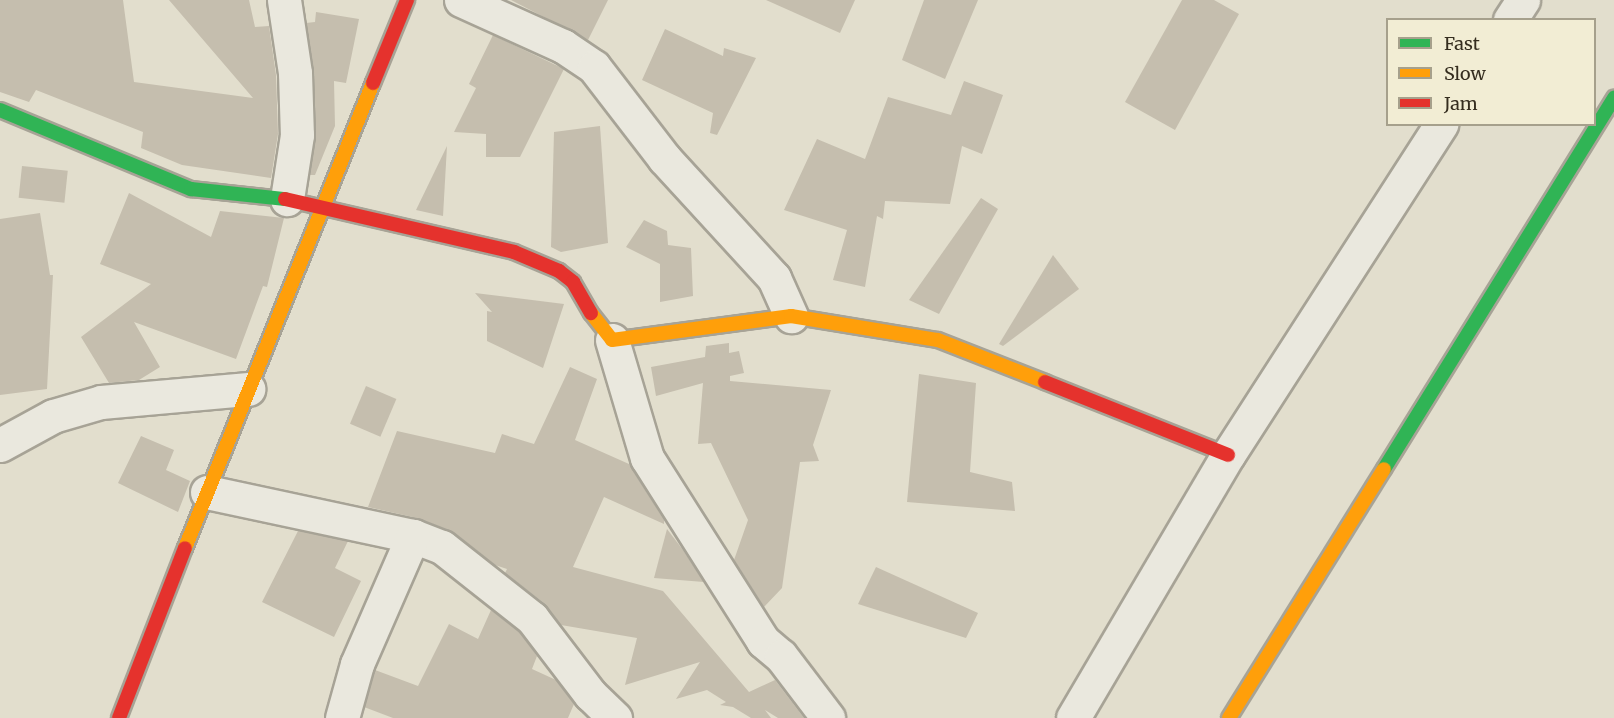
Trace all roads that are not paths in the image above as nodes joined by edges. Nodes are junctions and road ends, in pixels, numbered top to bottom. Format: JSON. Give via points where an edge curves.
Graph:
{"nodes":[{"id":1,"x":284,"y":0,"type":"edge"},
{"id":2,"x":407,"y":0,"type":"edge"},
{"id":3,"x":461,"y":0,"type":"edge"},
{"id":4,"x":1522,"y":0,"type":"edge"},
{"id":5,"x":1511,"y":18,"type":"edge"},
{"id":6,"x":1614,"y":98,"type":"edge"},
{"id":7,"x":0,"y":110,"type":"edge"},
{"id":8,"x":1440,"y":126,"type":"edge"},
{"id":9,"x":287,"y":199,"type":"junction"},
{"id":10,"x":321,"y":210,"type":"junction"},
{"id":11,"x":791,"y":316,"type":"junction"},
{"id":12,"x":612,"y":340,"type":"junction"},
{"id":13,"x":248,"y":389,"type":"junction"},
{"id":14,"x":0,"y":444,"type":"edge"},
{"id":15,"x":1228,"y":455,"type":"junction"},
{"id":16,"x":207,"y":492,"type":"junction"},
{"id":17,"x":413,"y":536,"type":"junction"},
{"id":18,"x":118,"y":718,"type":"edge"},
{"id":19,"x":342,"y":718,"type":"edge"},
{"id":20,"x":615,"y":718,"type":"edge"},
{"id":21,"x":828,"y":718,"type":"edge"},
{"id":22,"x":1073,"y":718,"type":"edge"},
{"id":23,"x":1229,"y":718,"type":"edge"}],
"edges":[{"from":1,"to":9,"type":"street","via":[[295,73],[297,135]]},
{"from":2,"to":10,"type":"main road"},
{"from":3,"to":11,"type":"street","via":[[563,46],[594,67],[664,158],[774,278]]},
{"from":4,"to":5,"type":"street"},
{"from":6,"to":23,"type":"main road"},
{"from":7,"to":9,"type":"main road","via":[[191,189]]},
{"from":8,"to":15,"type":"street"},
{"from":9,"to":10,"type":"main road"},
{"from":10,"to":12,"type":"main road","via":[[514,252],[559,271],[573,282],[603,333]]},
{"from":10,"to":13,"type":"main road"},
{"from":11,"to":12,"type":"main road"},
{"from":11,"to":15,"type":"main road","via":[[938,340]]},
{"from":12,"to":21,"type":"street","via":[[646,458],[762,641],[781,656]]},
{"from":13,"to":14,"type":"street","via":[[101,402],[53,416]]},
{"from":13,"to":16,"type":"main road"},
{"from":15,"to":22,"type":"street"},
{"from":16,"to":17,"type":"street"},
{"from":16,"to":18,"type":"main road"},
{"from":17,"to":19,"type":"street","via":[[357,664]]},
{"from":17,"to":20,"type":"street","via":[[442,547],[464,562],[532,618],[590,694]]}]}
